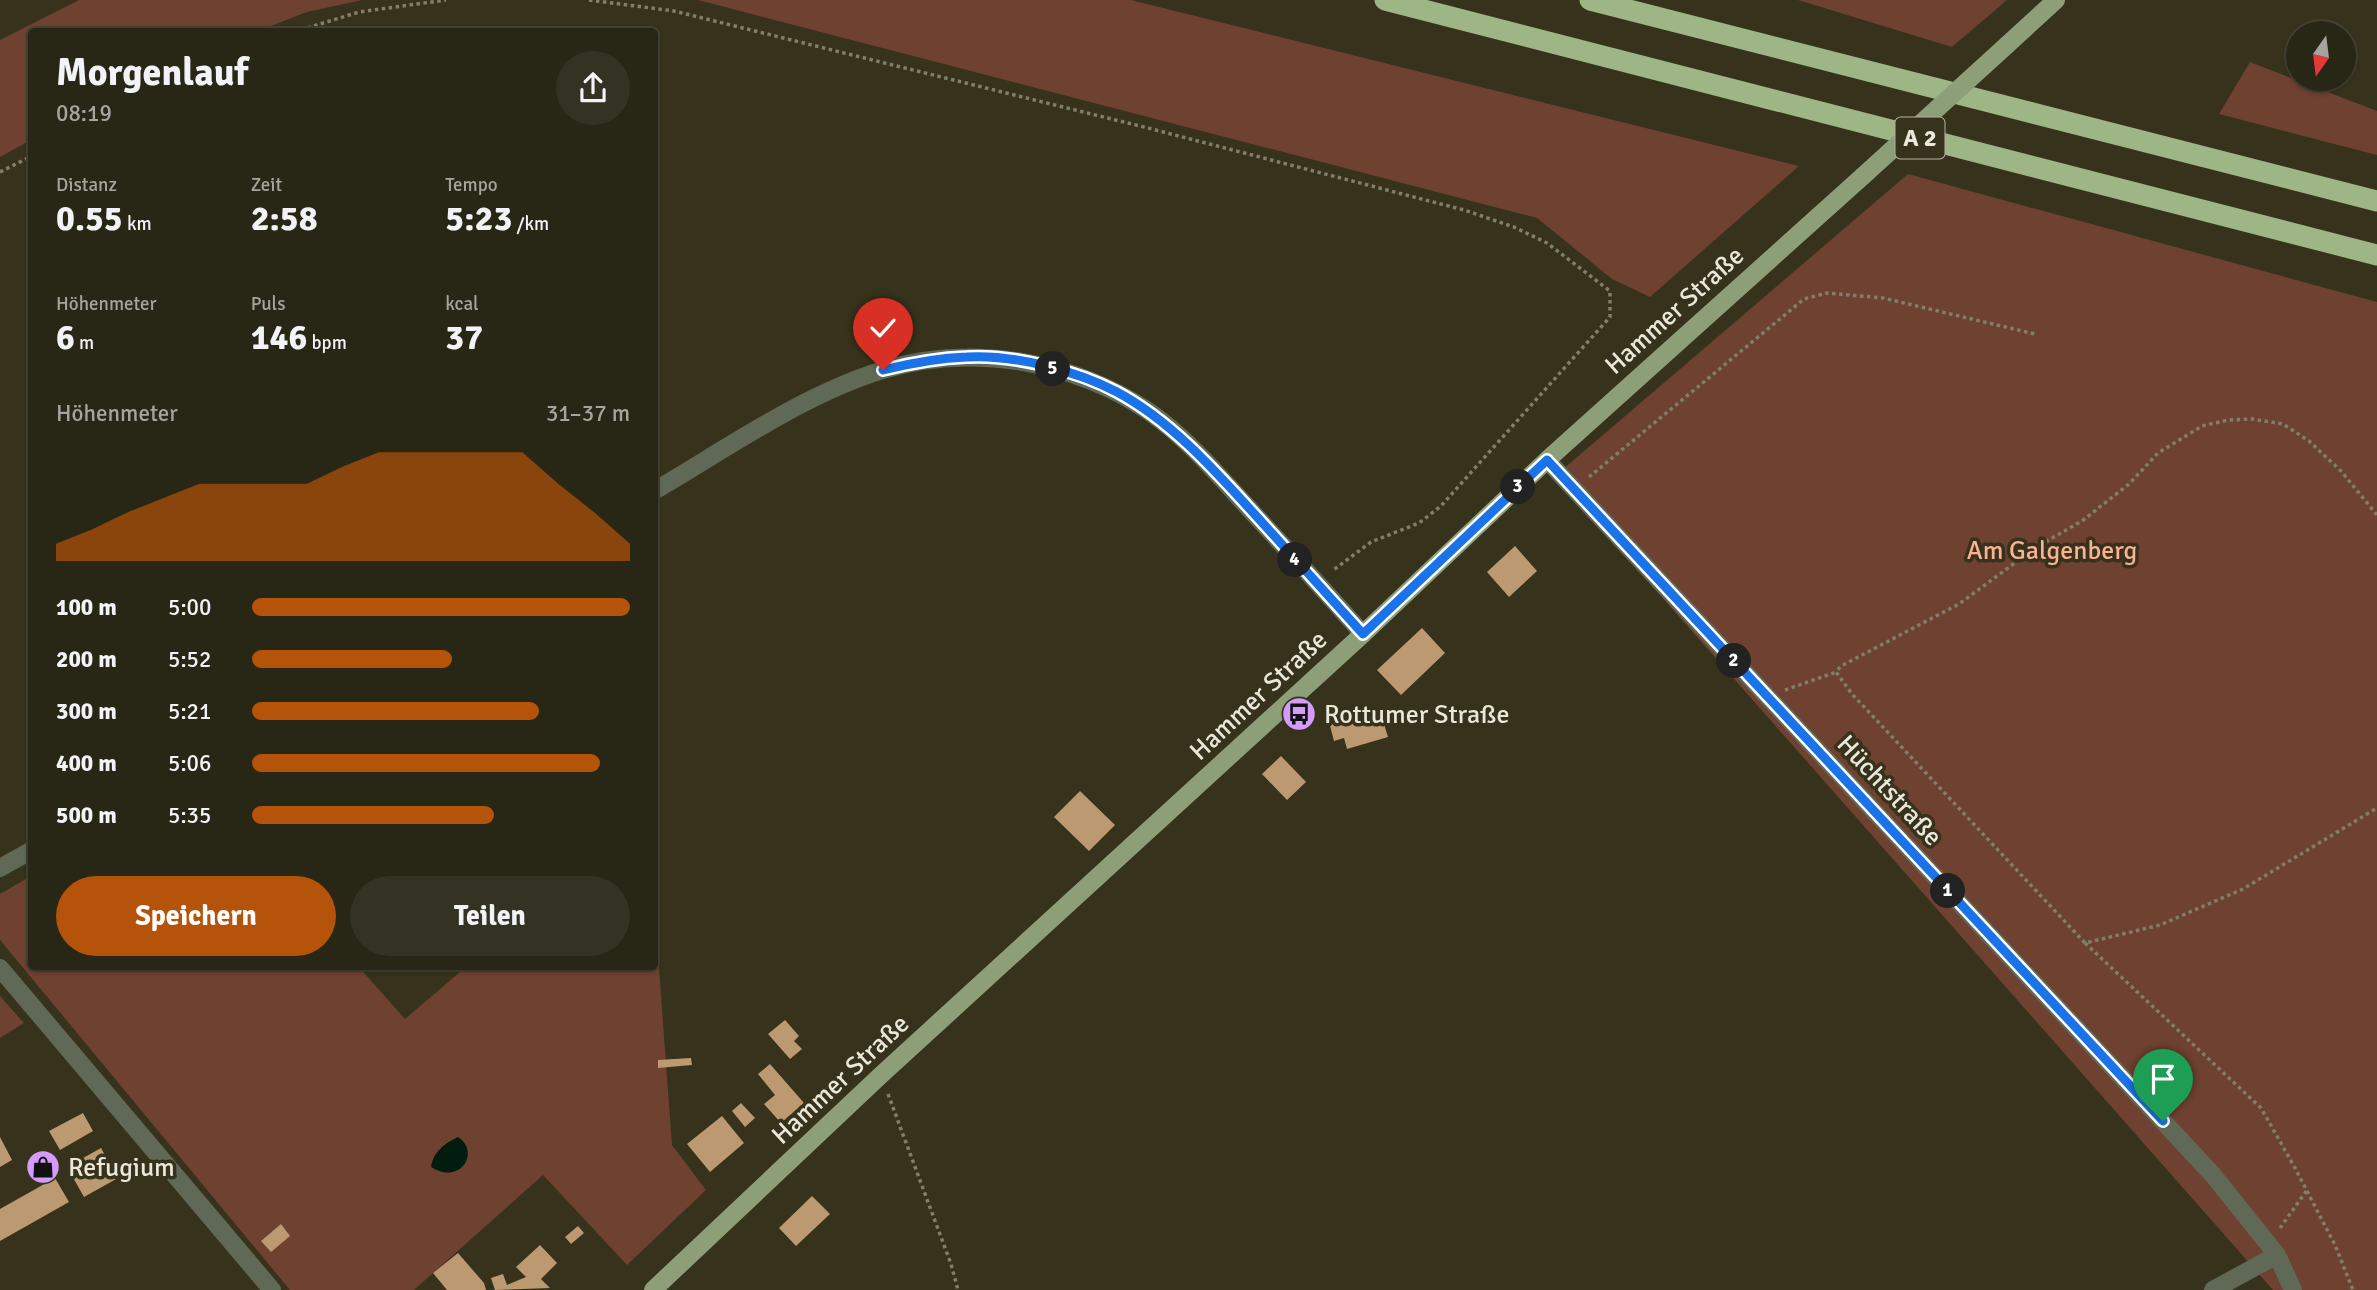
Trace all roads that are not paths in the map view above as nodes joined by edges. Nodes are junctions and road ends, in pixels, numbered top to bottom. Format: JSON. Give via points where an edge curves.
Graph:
{"nodes":[{"id":1,"x":1385,"y":0,"type":"edge"},
{"id":2,"x":1590,"y":0,"type":"edge"},
{"id":3,"x":2056,"y":0,"type":"edge"},
{"id":4,"x":2377,"y":201,"type":"edge"},
{"id":5,"x":2377,"y":255,"type":"edge"},
{"id":6,"x":1547,"y":460,"type":"junction"},
{"id":7,"x":658,"y":489,"type":"edge"},
{"id":8,"x":1363,"y":634,"type":"junction"},
{"id":9,"x":28,"y":851,"type":"edge"},
{"id":10,"x":0,"y":868,"type":"edge"},
{"id":11,"x":0,"y":968,"type":"edge"},
{"id":12,"x":2272,"y":1249,"type":"junction"},
{"id":13,"x":272,"y":1290,"type":"edge"},
{"id":14,"x":653,"y":1290,"type":"edge"},
{"id":15,"x":2213,"y":1290,"type":"edge"},
{"id":16,"x":2293,"y":1290,"type":"edge"}],
"edges":[{"from":1,"to":5,"type":"highway","number":"A 2"},
{"from":2,"to":4,"type":"highway","number":"A 2"},
{"from":3,"to":6,"type":"main road","name":"Hammer Straße","bridge":true},
{"from":6,"to":8,"type":"main road","name":"Hammer Straße"},
{"from":6,"to":12,"type":"street","name":"Hüchtstraße","via":[[2213,1175]]},
{"from":7,"to":8,"type":"street","via":[[803,404],[883,370],[971,356],[1018,361],[1116,391],[1153,415],[1208,463]]},
{"from":8,"to":14,"type":"main road","name":"Hammer Straße"},
{"from":9,"to":10,"type":"street"},
{"from":11,"to":13,"type":"street"},
{"from":12,"to":15,"type":"street"},
{"from":12,"to":16,"type":"street","name":"Hüchtstraße"}]}
